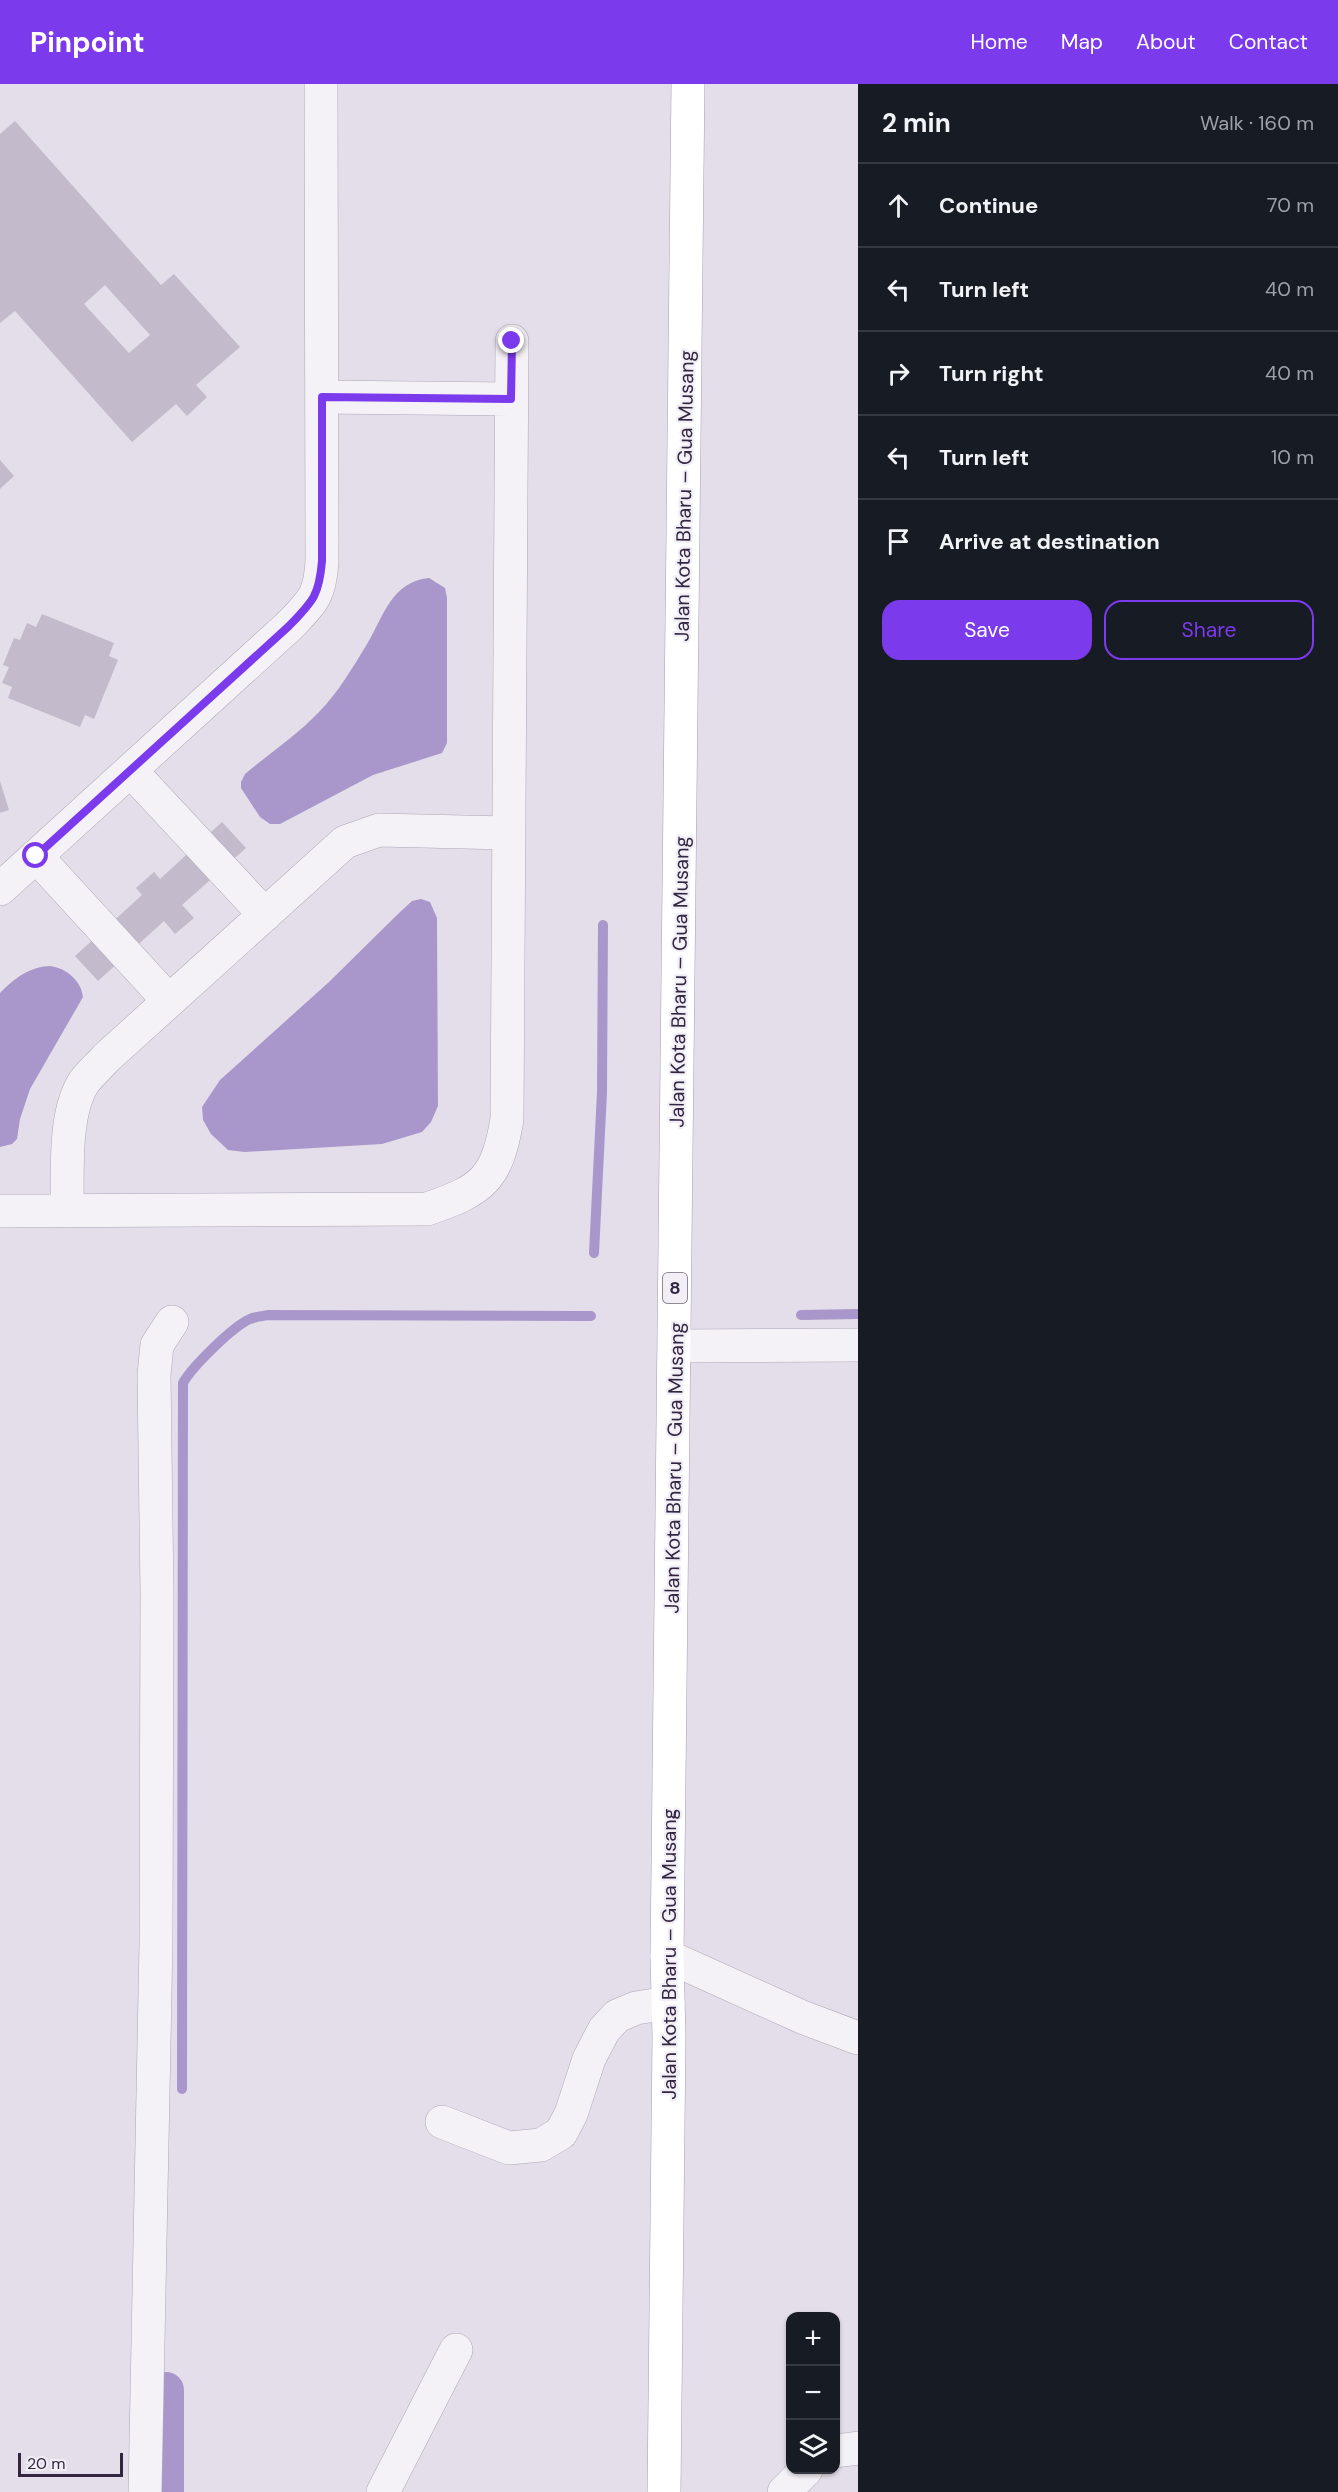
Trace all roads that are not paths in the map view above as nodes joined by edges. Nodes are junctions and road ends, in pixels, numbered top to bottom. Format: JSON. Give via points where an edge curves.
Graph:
{"nodes":[{"id":1,"x":321,"y":84,"type":"edge"},
{"id":2,"x":688,"y":84,"type":"edge"},
{"id":3,"x":512,"y":341,"type":"dead end"},
{"id":4,"x":322,"y":397,"type":"junction"},
{"id":5,"x":511,"y":399,"type":"junction"},
{"id":6,"x":131,"y":771,"type":"junction"},
{"id":7,"x":507,"y":833,"type":"junction"},
{"id":8,"x":36,"y":856,"type":"junction"},
{"id":9,"x":0,"y":889,"type":"edge"},
{"id":10,"x":265,"y":915,"type":"junction"},
{"id":11,"x":169,"y":1001,"type":"junction"},
{"id":12,"x":0,"y":1211,"type":"edge"},
{"id":13,"x":67,"y":1211,"type":"junction"},
{"id":14,"x":172,"y":1322,"type":"dead end"},
{"id":15,"x":858,"y":1345,"type":"edge"},
{"id":16,"x":676,"y":1346,"type":"junction"},
{"id":17,"x":667,"y":1956,"type":"junction"},
{"id":18,"x":668,"y":2003,"type":"junction"},
{"id":19,"x":858,"y":2038,"type":"edge"},
{"id":20,"x":442,"y":2122,"type":"dead end"},
{"id":21,"x":456,"y":2350,"type":"dead end"},
{"id":22,"x":858,"y":2448,"type":"edge"},
{"id":23,"x":840,"y":2450,"type":"edge"},
{"id":24,"x":801,"y":2474,"type":"edge"},
{"id":25,"x":389,"y":2490,"type":"edge"},
{"id":26,"x":145,"y":2492,"type":"edge"},
{"id":27,"x":664,"y":2492,"type":"edge"},
{"id":28,"x":784,"y":2492,"type":"edge"}],
"edges":[{"from":1,"to":4,"type":"street"},
{"from":2,"to":16,"type":"main road","name":"Jalan Kota Bharu – Gua Musang","number":"8"},
{"from":3,"to":5,"type":"street"},
{"from":4,"to":5,"type":"street"},
{"from":4,"to":6,"type":"street","via":[[322,561],[321,583],[314,601]]},
{"from":5,"to":7,"type":"street"},
{"from":6,"to":8,"type":"street"},
{"from":6,"to":10,"type":"street"},
{"from":7,"to":10,"type":"street","via":[[379,830],[363,834],[345,842]]},
{"from":7,"to":13,"type":"street","via":[[507,1119],[502,1148],[480,1185],[462,1197],[427,1209]]},
{"from":8,"to":9,"type":"street"},
{"from":8,"to":11,"type":"street"},
{"from":10,"to":11,"type":"street"},
{"from":11,"to":13,"type":"street","via":[[83,1083],[69,1135]]},
{"from":12,"to":13,"type":"street"},
{"from":14,"to":26,"type":"street","via":[[157,1345],[154,1375],[156,1943]]},
{"from":15,"to":16,"type":"street"},
{"from":16,"to":17,"type":"main road","name":"Jalan Kota Bharu – Gua Musang","number":"8"},
{"from":17,"to":18,"type":"main road","name":"Jalan Kota Bharu – Gua Musang","number":"8"},
{"from":17,"to":19,"type":"street"},
{"from":18,"to":20,"type":"street","via":[[636,2008],[617,2016],[604,2030],[561,2133],[541,2145],[509,2148]]},
{"from":18,"to":27,"type":"main road","name":"Jalan Kota Bharu – Gua Musang","number":"8"},
{"from":21,"to":25,"type":"street"},
{"from":22,"to":23,"type":"street"},
{"from":24,"to":28,"type":"street"}]}
